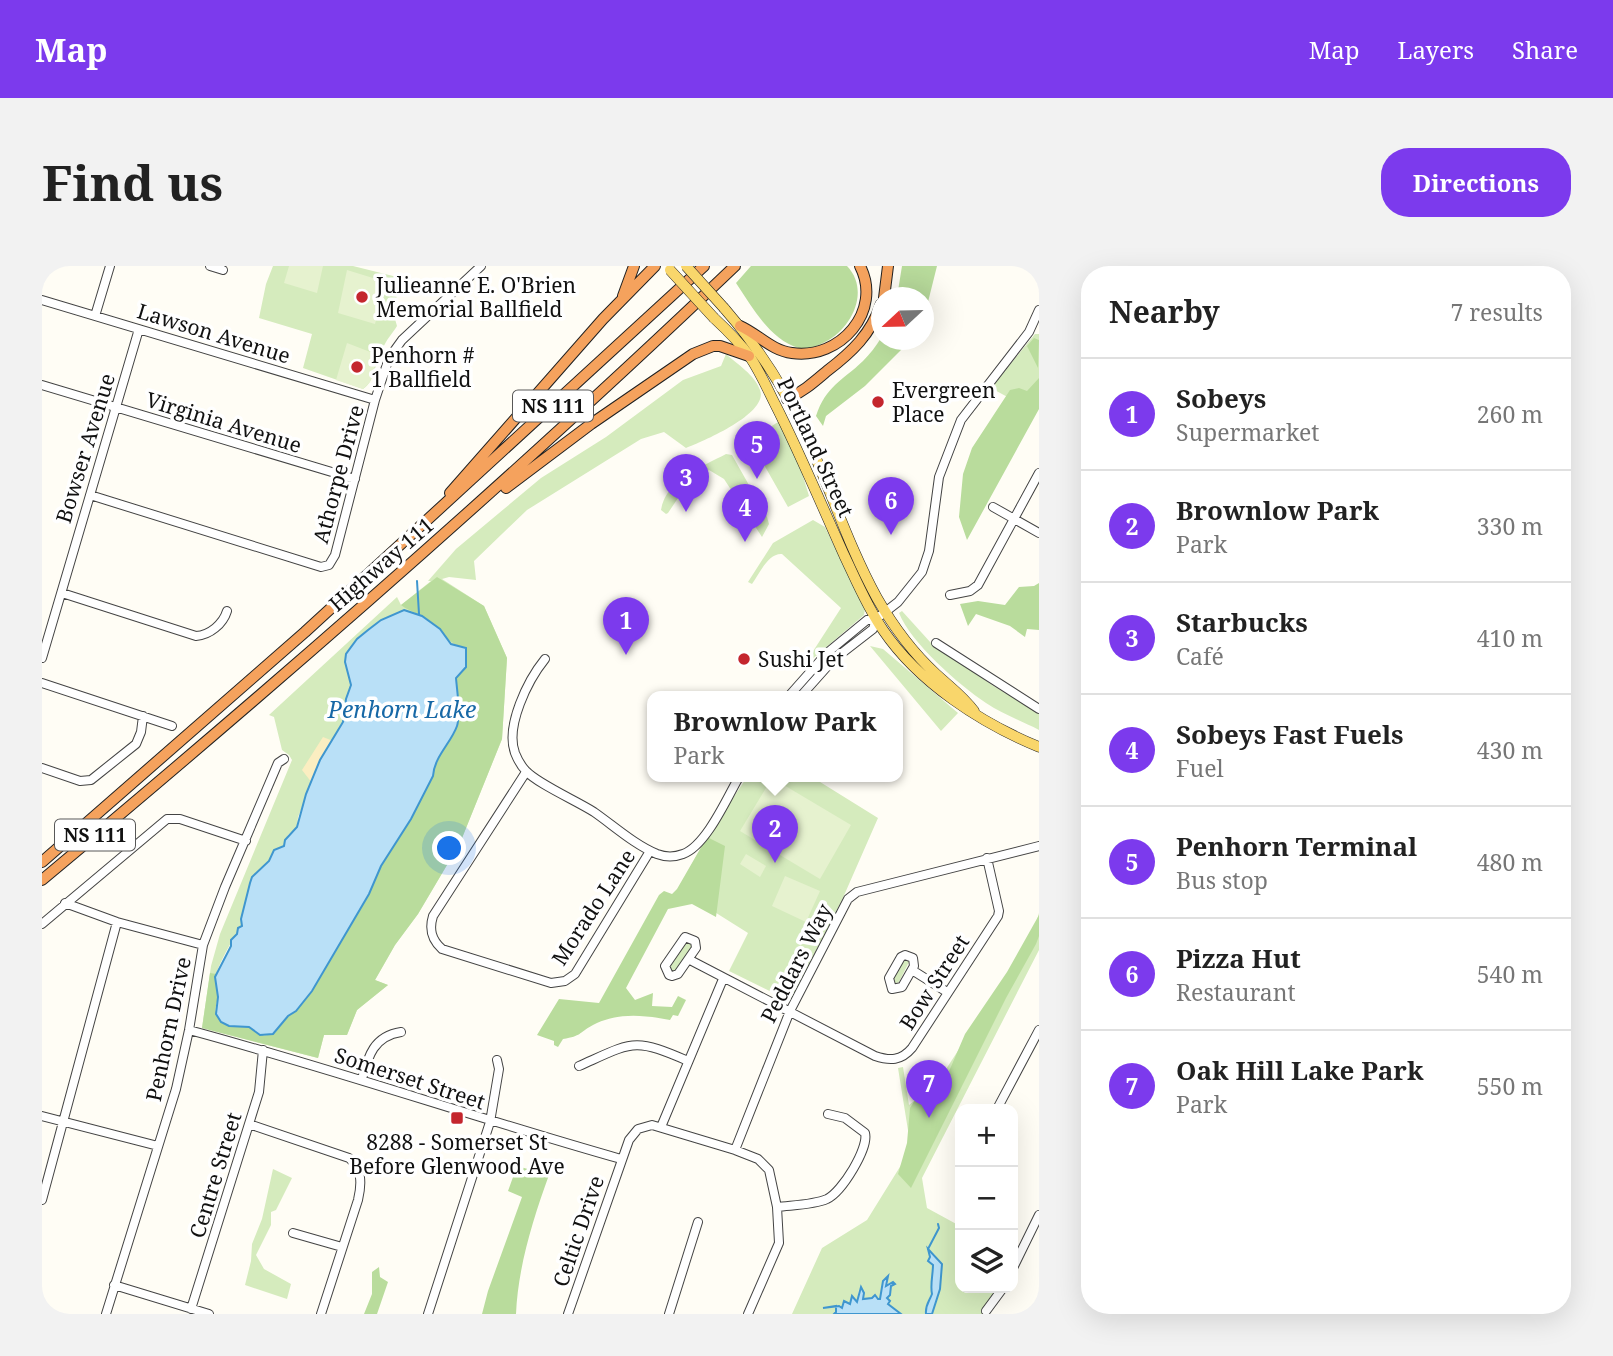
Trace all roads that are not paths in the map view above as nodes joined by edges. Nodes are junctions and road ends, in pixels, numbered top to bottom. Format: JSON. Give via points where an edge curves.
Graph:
{"nodes":[{"id":1,"x":110,"y":266,"type":"edge"},
{"id":2,"x":210,"y":266,"type":"edge"},
{"id":3,"x":481,"y":266,"type":"edge"},
{"id":4,"x":634,"y":266,"type":"edge"},
{"id":5,"x":655,"y":266,"type":"edge"},
{"id":6,"x":686,"y":266,"type":"edge"},
{"id":7,"x":704,"y":266,"type":"edge"},
{"id":8,"x":736,"y":266,"type":"edge"},
{"id":9,"x":745,"y":266,"type":"edge"},
{"id":10,"x":860,"y":266,"type":"edge"},
{"id":11,"x":888,"y":266,"type":"edge"},
{"id":12,"x":668,"y":268,"type":"edge"},
{"id":13,"x":223,"y":270,"type":"dead end"},
{"id":14,"x":885,"y":287,"type":"edge"},
{"id":15,"x":702,"y":298,"type":"junction"},
{"id":16,"x":42,"y":300,"type":"edge"},
{"id":17,"x":620,"y":302,"type":"junction"},
{"id":18,"x":1039,"y":310,"type":"edge"},
{"id":19,"x":95,"y":316,"type":"junction"},
{"id":20,"x":740,"y":326,"type":"junction"},
{"id":21,"x":871,"y":326,"type":"edge"},
{"id":22,"x":139,"y":329,"type":"junction"},
{"id":23,"x":749,"y":356,"type":"junction"},
{"id":24,"x":42,"y":385,"type":"edge"},
{"id":25,"x":787,"y":399,"type":"junction"},
{"id":26,"x":375,"y":400,"type":"junction"},
{"id":27,"x":776,"y":405,"type":"junction"},
{"id":28,"x":116,"y":407,"type":"junction"},
{"id":29,"x":1039,"y":473,"type":"edge"},
{"id":30,"x":355,"y":479,"type":"junction"},
{"id":31,"x":90,"y":495,"type":"junction"},
{"id":32,"x":993,"y":507,"type":"dead end"},
{"id":33,"x":1014,"y":519,"type":"junction"},
{"id":34,"x":456,"y":525,"type":"junction"},
{"id":35,"x":1039,"y":533,"type":"edge"},
{"id":36,"x":400,"y":546,"type":"junction"},
{"id":37,"x":62,"y":593,"type":"junction"},
{"id":38,"x":950,"y":594,"type":"dead end"},
{"id":39,"x":227,"y":611,"type":"dead end"},
{"id":40,"x":880,"y":616,"type":"junction"},
{"id":41,"x":936,"y":643,"type":"dead end"},
{"id":42,"x":42,"y":658,"type":"edge"},
{"id":43,"x":545,"y":659,"type":"dead end"},
{"id":44,"x":42,"y":683,"type":"edge"},
{"id":45,"x":793,"y":691,"type":"edge"},
{"id":46,"x":805,"y":691,"type":"edge"},
{"id":47,"x":1039,"y":709,"type":"edge"},
{"id":48,"x":144,"y":716,"type":"junction"},
{"id":49,"x":172,"y":726,"type":"dead end"},
{"id":50,"x":1039,"y":747,"type":"edge"},
{"id":51,"x":284,"y":759,"type":"dead end"},
{"id":52,"x":42,"y":768,"type":"edge"},
{"id":53,"x":526,"y":772,"type":"junction"},
{"id":54,"x":735,"y":782,"type":"edge"},
{"id":55,"x":246,"y":841,"type":"junction"},
{"id":56,"x":1039,"y":846,"type":"edge"},
{"id":57,"x":650,"y":850,"type":"junction"},
{"id":58,"x":987,"y":858,"type":"junction"},
{"id":59,"x":42,"y":862,"type":"edge"},
{"id":60,"x":42,"y":880,"type":"edge"},
{"id":61,"x":65,"y":903,"type":"junction"},
{"id":62,"x":117,"y":922,"type":"junction"},
{"id":63,"x":42,"y":924,"type":"edge"},
{"id":64,"x":203,"y":945,"type":"junction"},
{"id":65,"x":690,"y":960,"type":"junction"},
{"id":66,"x":912,"y":970,"type":"dead end"},
{"id":67,"x":723,"y":979,"type":"junction"},
{"id":68,"x":947,"y":992,"type":"junction"},
{"id":69,"x":790,"y":1011,"type":"junction"},
{"id":70,"x":189,"y":1030,"type":"junction"},
{"id":71,"x":1039,"y":1030,"type":"edge"},
{"id":72,"x":401,"y":1032,"type":"dead end"},
{"id":73,"x":263,"y":1050,"type":"junction"},
{"id":74,"x":498,"y":1060,"type":"dead end"},
{"id":75,"x":688,"y":1061,"type":"junction"},
{"id":76,"x":579,"y":1066,"type":"dead end"},
{"id":77,"x":362,"y":1079,"type":"junction"},
{"id":78,"x":1000,"y":1104,"type":"edge"},
{"id":79,"x":828,"y":1114,"type":"dead end"},
{"id":80,"x":42,"y":1116,"type":"edge"},
{"id":81,"x":62,"y":1121,"type":"junction"},
{"id":82,"x":490,"y":1122,"type":"junction"},
{"id":83,"x":249,"y":1124,"type":"junction"},
{"id":84,"x":661,"y":1128,"type":"junction"},
{"id":85,"x":158,"y":1146,"type":"junction"},
{"id":86,"x":735,"y":1150,"type":"junction"},
{"id":87,"x":621,"y":1159,"type":"junction"},
{"id":88,"x":42,"y":1200,"type":"edge"},
{"id":89,"x":777,"y":1207,"type":"junction"},
{"id":90,"x":1039,"y":1215,"type":"edge"},
{"id":91,"x":698,"y":1222,"type":"dead end"},
{"id":92,"x":293,"y":1233,"type":"dead end"},
{"id":93,"x":342,"y":1247,"type":"junction"},
{"id":94,"x":1018,"y":1258,"type":"edge"},
{"id":95,"x":114,"y":1285,"type":"junction"},
{"id":96,"x":999,"y":1293,"type":"edge"},
{"id":97,"x":191,"y":1309,"type":"junction"},
{"id":98,"x":986,"y":1311,"type":"dead end"},
{"id":99,"x":106,"y":1314,"type":"edge"},
{"id":100,"x":209,"y":1314,"type":"edge"},
{"id":101,"x":321,"y":1314,"type":"edge"},
{"id":102,"x":428,"y":1314,"type":"edge"},
{"id":103,"x":568,"y":1314,"type":"edge"},
{"id":104,"x":669,"y":1314,"type":"edge"},
{"id":105,"x":748,"y":1314,"type":"edge"}],
"edges":[{"from":1,"to":19,"type":"street"},
{"from":2,"to":13,"type":"street"},
{"from":3,"to":26,"type":"street","name":"Athorpe Drive","via":[[395,348]]},
{"from":4,"to":17,"type":"highway"},
{"from":5,"to":17,"type":"highway"},
{"from":6,"to":20,"type":"main road","name":"Portland Street","bridge":true},
{"from":7,"to":36,"type":"highway","name":"Highway 111","number":"NS 111"},
{"from":8,"to":15,"type":"highway","name":"Highway 111","number":"NS 111"},
{"from":9,"to":15,"type":"highway"},
{"from":10,"to":20,"type":"highway","via":[[867,291],[863,315],[834,345],[810,354],[791,353]]},
{"from":11,"to":14,"type":"highway"},
{"from":12,"to":23,"type":"main road","name":"Portland Street","bridge":true},
{"from":15,"to":34,"type":"highway","name":"Highway 111","number":"NS 111"},
{"from":16,"to":19,"type":"street","name":"Lawson Avenue"},
{"from":17,"to":36,"type":"highway"},
{"from":18,"to":40,"type":"street","via":[[1023,341],[961,420],[941,470],[922,572],[906,594]]},
{"from":19,"to":22,"type":"street","name":"Lawson Avenue"},
{"from":20,"to":25,"type":"main road","name":"Portland Street","via":[[761,352]]},
{"from":21,"to":25,"type":"highway","via":[[861,342],[802,393]]},
{"from":22,"to":26,"type":"street","name":"Lawson Avenue"},
{"from":22,"to":28,"type":"street","name":"Bowser Avenue"},
{"from":23,"to":27,"type":"main road","name":"Portland Street"},
{"from":23,"to":34,"type":"highway","via":[[713,346],[693,354]]},
{"from":24,"to":28,"type":"street","name":"Virginia Avenue"},
{"from":25,"to":27,"type":"main road"},
{"from":25,"to":40,"type":"main road","name":"Portland Street","via":[[808,439]]},
{"from":26,"to":30,"type":"street","name":"Athorpe Drive"},
{"from":27,"to":40,"type":"main road","name":"Portland Street","via":[[821,505]]},
{"from":28,"to":30,"type":"street","name":"Virginia Avenue"},
{"from":28,"to":31,"type":"street","name":"Bowser Avenue"},
{"from":29,"to":33,"type":"street"},
{"from":30,"to":31,"type":"street","name":"Athorpe Drive","via":[[334,560],[321,567]]},
{"from":31,"to":37,"type":"street","name":"Bowser Avenue"},
{"from":32,"to":33,"type":"street"},
{"from":33,"to":35,"type":"street"},
{"from":33,"to":38,"type":"street","via":[[978,585]]},
{"from":34,"to":60,"type":"highway","name":"Highway 111","number":"NS 111"},
{"from":36,"to":59,"type":"highway","name":"Highway 111","number":"NS 111"},
{"from":37,"to":39,"type":"street","via":[[196,636],[212,631]]},
{"from":37,"to":42,"type":"street","name":"Bowser Avenue"},
{"from":40,"to":45,"type":"street","via":[[867,620],[827,653]]},
{"from":40,"to":46,"type":"street","via":[[873,629],[833,660]]},
{"from":40,"to":50,"type":"main road","name":"Portland Street","via":[[974,711]]},
{"from":41,"to":47,"type":"street"},
{"from":43,"to":53,"type":"street","via":[[513,724],[512,743]]},
{"from":44,"to":48,"type":"street"},
{"from":48,"to":49,"type":"street"},
{"from":48,"to":52,"type":"street","via":[[136,744],[91,780]]},
{"from":51,"to":55,"type":"street","name":"Penhorn Drive","via":[[278,763]]},
{"from":53,"to":57,"type":"street"},
{"from":53,"to":57,"type":"street","name":"Morado Lane","via":[[433,916],[430,929],[442,948],[551,983],[565,981],[575,974]]},
{"from":54,"to":57,"type":"street","via":[[695,848],[671,857]]},
{"from":55,"to":61,"type":"street","via":[[167,819]]},
{"from":55,"to":64,"type":"street","name":"Penhorn Drive"},
{"from":56,"to":58,"type":"street","name":"Peddars Way"},
{"from":58,"to":68,"type":"street","name":"Bow Street","via":[[998,916]]},
{"from":58,"to":69,"type":"street","name":"Peddars Way","via":[[857,892],[848,899]]},
{"from":61,"to":62,"type":"street"},
{"from":61,"to":63,"type":"street"},
{"from":62,"to":64,"type":"street"},
{"from":62,"to":81,"type":"street"},
{"from":64,"to":70,"type":"street","name":"Penhorn Drive"},
{"from":65,"to":65,"type":"street","via":[[696,943],[685,937],[665,966],[669,975],[676,976]]},
{"from":65,"to":67,"type":"street","name":"Bow Street"},
{"from":66,"to":68,"type":"street"},
{"from":67,"to":69,"type":"street","name":"Bow Street"},
{"from":67,"to":75,"type":"street"},
{"from":68,"to":69,"type":"street","name":"Bow Street","via":[[907,1054],[890,1060]]},
{"from":69,"to":86,"type":"street","name":"Peddars Way"},
{"from":70,"to":73,"type":"street","name":"Somerset Street"},
{"from":70,"to":85,"type":"street","name":"Penhorn Drive"},
{"from":71,"to":78,"type":"street"},
{"from":72,"to":77,"type":"street","via":[[375,1044]]},
{"from":73,"to":77,"type":"street","name":"Somerset Street"},
{"from":73,"to":83,"type":"street","name":"Centre Street","via":[[259,1092]]},
{"from":74,"to":82,"type":"street"},
{"from":75,"to":76,"type":"street","via":[[649,1046],[631,1045]]},
{"from":75,"to":84,"type":"street"},
{"from":77,"to":82,"type":"street","name":"Somerset Street"},
{"from":79,"to":89,"type":"street","via":[[845,1118],[865,1133],[861,1155],[829,1198]]},
{"from":80,"to":81,"type":"street"},
{"from":81,"to":85,"type":"street"},
{"from":81,"to":88,"type":"street"},
{"from":82,"to":87,"type":"street","name":"Somerset Street"},
{"from":82,"to":102,"type":"street"},
{"from":83,"to":93,"type":"street","via":[[340,1154],[355,1164],[360,1191]]},
{"from":83,"to":97,"type":"street","name":"Centre Street"},
{"from":84,"to":86,"type":"street"},
{"from":84,"to":87,"type":"street","name":"Celtic Drive","via":[[644,1126],[632,1133]]},
{"from":85,"to":95,"type":"street","name":"Penhorn Drive"},
{"from":86,"to":89,"type":"street","via":[[758,1159],[769,1170]]},
{"from":87,"to":103,"type":"street","name":"Celtic Drive"},
{"from":89,"to":105,"type":"street","via":[[779,1243]]},
{"from":90,"to":94,"type":"street"},
{"from":91,"to":104,"type":"street"},
{"from":92,"to":93,"type":"street"},
{"from":93,"to":101,"type":"street"},
{"from":95,"to":97,"type":"street"},
{"from":95,"to":99,"type":"street","name":"Penhorn Drive"},
{"from":96,"to":98,"type":"street"},
{"from":97,"to":100,"type":"street"}]}
